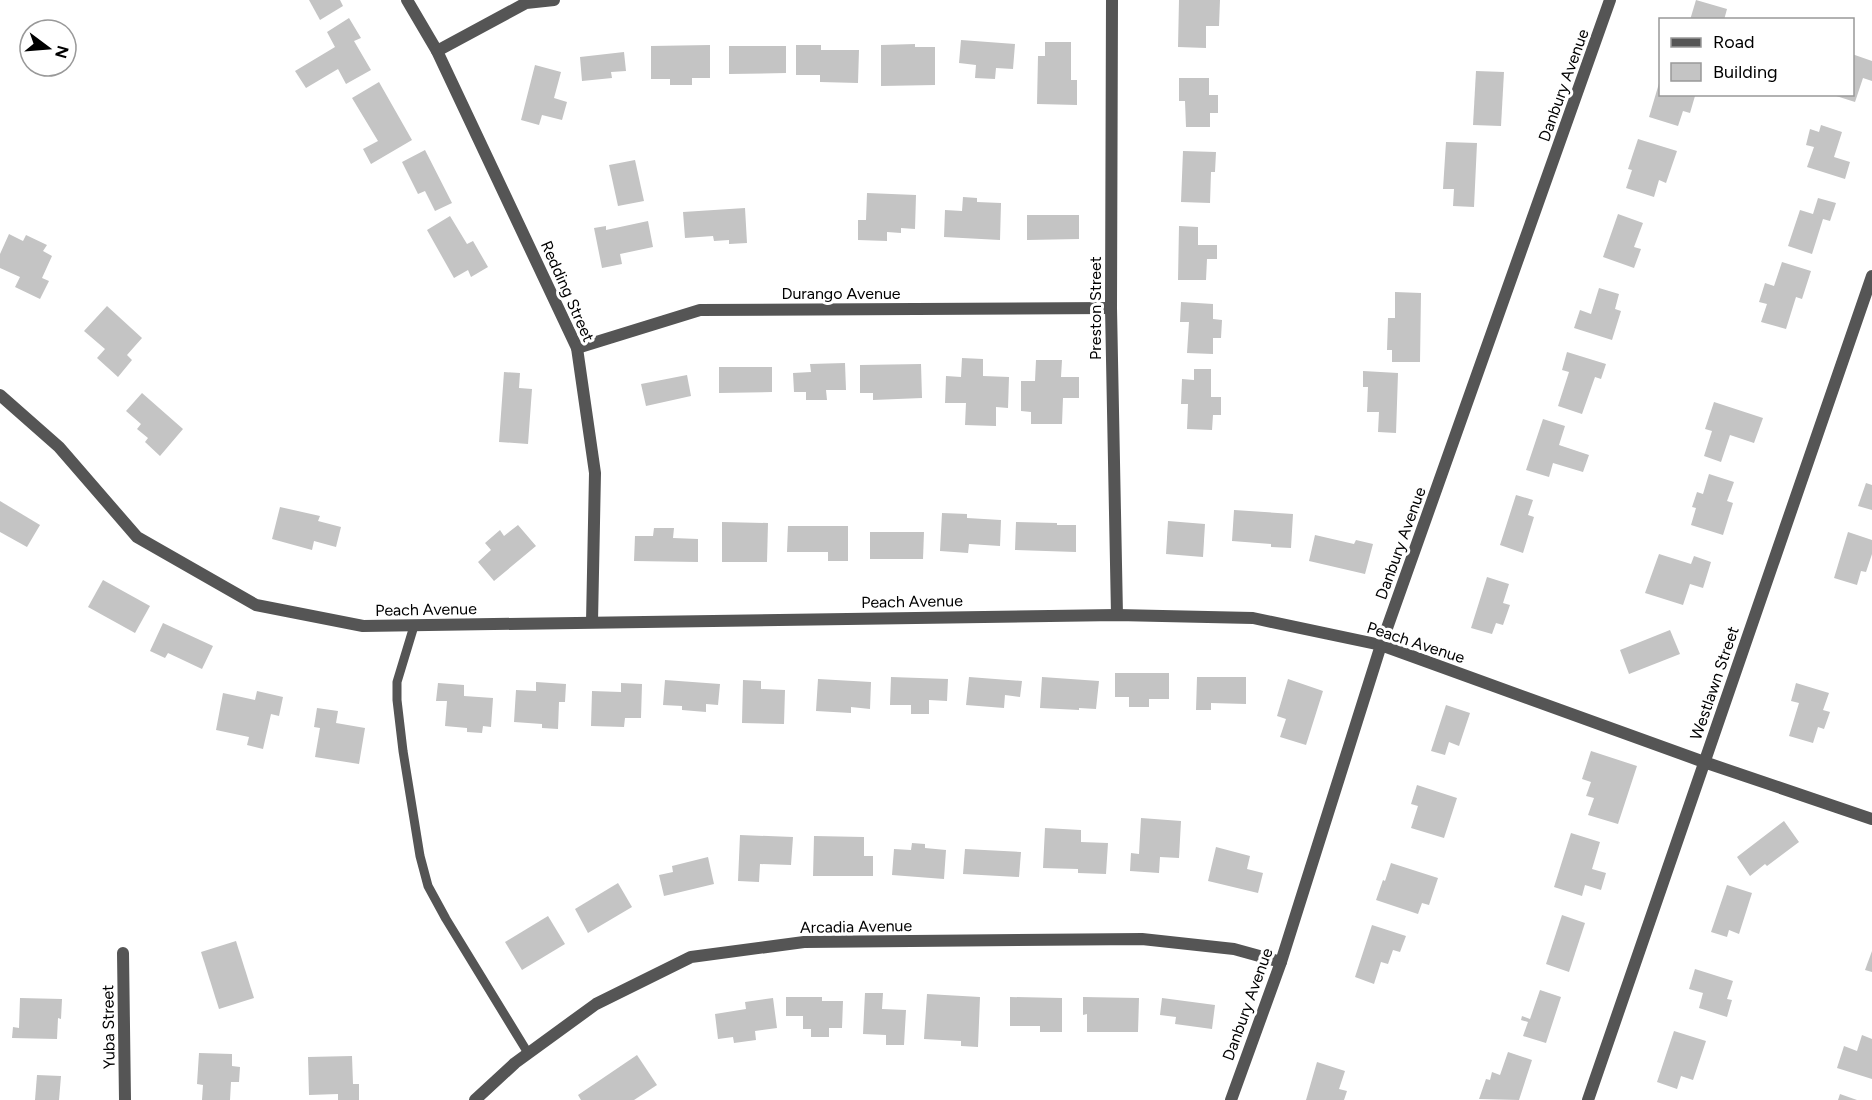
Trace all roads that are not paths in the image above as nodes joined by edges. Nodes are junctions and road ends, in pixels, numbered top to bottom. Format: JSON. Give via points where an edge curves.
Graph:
{"nodes":[{"id":1,"x":407,"y":0,"type":"edge"},
{"id":2,"x":554,"y":0,"type":"edge"},
{"id":3,"x":1112,"y":0,"type":"edge"},
{"id":4,"x":1610,"y":0,"type":"edge"},
{"id":5,"x":437,"y":51,"type":"junction"},
{"id":6,"x":1872,"y":276,"type":"edge"},
{"id":7,"x":1111,"y":308,"type":"junction"},
{"id":8,"x":577,"y":348,"type":"junction"},
{"id":9,"x":0,"y":395,"type":"edge"},
{"id":10,"x":1117,"y":615,"type":"junction"},
{"id":11,"x":592,"y":622,"type":"junction"},
{"id":12,"x":414,"y":626,"type":"junction"},
{"id":13,"x":1381,"y":645,"type":"junction"},
{"id":14,"x":1704,"y":762,"type":"junction"},
{"id":15,"x":1872,"y":819,"type":"edge"},
{"id":16,"x":123,"y":953,"type":"dead end"},
{"id":17,"x":1281,"y":962,"type":"junction"},
{"id":18,"x":528,"y":1053,"type":"junction"},
{"id":19,"x":125,"y":1100,"type":"edge"},
{"id":20,"x":475,"y":1100,"type":"edge"},
{"id":21,"x":1230,"y":1100,"type":"edge"},
{"id":22,"x":1588,"y":1100,"type":"edge"}],
"edges":[{"from":1,"to":5,"type":"street","name":"Redding Street"},
{"from":2,"to":5,"type":"street","via":[[526,3]]},
{"from":3,"to":7,"type":"street","name":"Preston Street"},
{"from":4,"to":13,"type":"street","name":"Danbury Avenue"},
{"from":5,"to":8,"type":"street","name":"Redding Street"},
{"from":6,"to":14,"type":"street","name":"Westlawn Street"},
{"from":7,"to":8,"type":"street","name":"Durango Avenue","via":[[700,310]]},
{"from":7,"to":10,"type":"street","name":"Preston Street"},
{"from":8,"to":11,"type":"street","name":"Redding Street","via":[[595,473]]},
{"from":9,"to":12,"type":"street","name":"Peach Avenue","via":[[59,447],[137,537],[256,605],[363,626]]},
{"from":10,"to":11,"type":"street","name":"Peach Avenue"},
{"from":10,"to":13,"type":"street","name":"Peach Avenue","via":[[1253,618]]},
{"from":11,"to":12,"type":"street","name":"Peach Avenue"},
{"from":12,"to":18,"type":"lane","via":[[398,682],[397,700],[428,886]]},
{"from":13,"to":14,"type":"street","name":"Peach Avenue"},
{"from":13,"to":17,"type":"street","name":"Danbury Avenue"},
{"from":14,"to":15,"type":"street","name":"Peach Avenue"},
{"from":14,"to":22,"type":"street","name":"Westlawn Street"},
{"from":16,"to":19,"type":"street","name":"Yuba Street"},
{"from":17,"to":18,"type":"street","name":"Arcadia Avenue","via":[[1234,949],[1142,939],[804,942],[691,957],[596,1004]]},
{"from":17,"to":21,"type":"street","name":"Danbury Avenue"},
{"from":18,"to":20,"type":"street","name":"Arcadia Avenue"}]}
